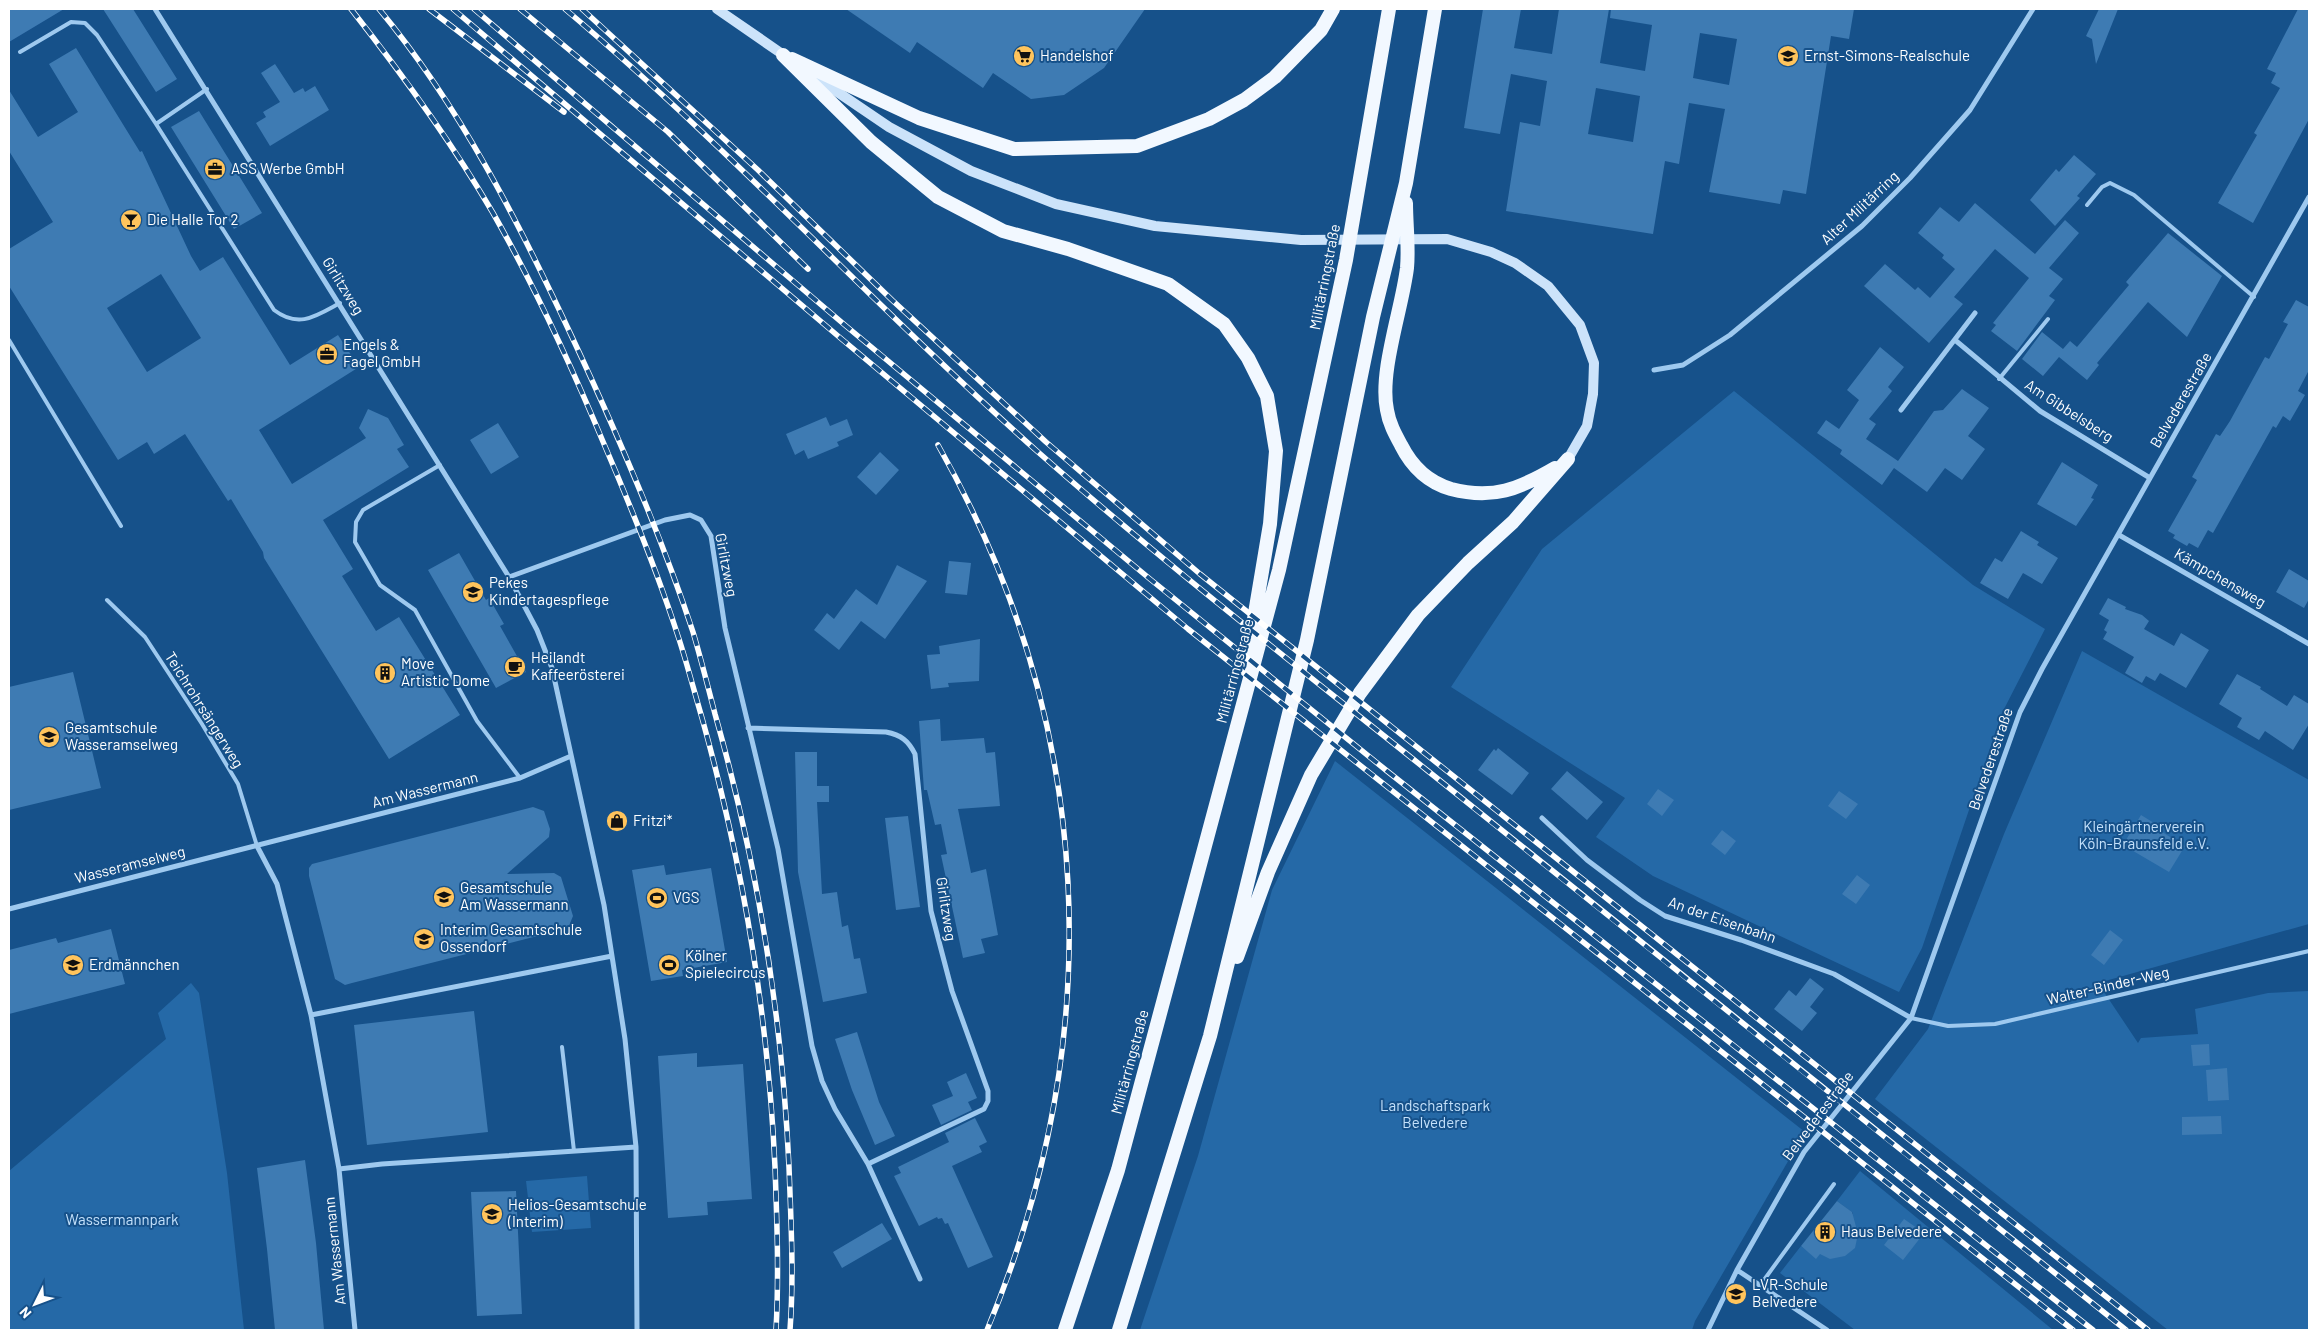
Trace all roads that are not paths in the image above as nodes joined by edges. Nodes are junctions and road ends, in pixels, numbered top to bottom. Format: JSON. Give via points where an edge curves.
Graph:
{"nodes":[{"id":1,"x":155,"y":9,"type":"edge"},
{"id":2,"x":717,"y":9,"type":"edge"},
{"id":3,"x":1334,"y":9,"type":"edge"},
{"id":4,"x":1389,"y":9,"type":"edge"},
{"id":5,"x":1435,"y":9,"type":"edge"},
{"id":6,"x":2033,"y":9,"type":"edge"},
{"id":7,"x":20,"y":52,"type":"dead end"},
{"id":8,"x":783,"y":55,"type":"junction"},
{"id":9,"x":207,"y":89,"type":"junction"},
{"id":10,"x":156,"y":124,"type":"junction"},
{"id":11,"x":1406,"y":183,"type":"junction"},
{"id":12,"x":2309,"y":197,"type":"edge"},
{"id":13,"x":2087,"y":205,"type":"dead end"},
{"id":14,"x":2254,"y":297,"type":"junction"},
{"id":15,"x":340,"y":303,"type":"junction"},
{"id":16,"x":1975,"y":312,"type":"dead end"},
{"id":17,"x":2048,"y":319,"type":"dead end"},
{"id":18,"x":9,"y":340,"type":"edge"},
{"id":19,"x":1955,"y":340,"type":"junction"},
{"id":20,"x":1654,"y":370,"type":"dead end"},
{"id":21,"x":1999,"y":379,"type":"junction"},
{"id":22,"x":1901,"y":410,"type":"dead end"},
{"id":23,"x":1568,"y":459,"type":"junction"},
{"id":24,"x":440,"y":465,"type":"junction"},
{"id":25,"x":2150,"y":478,"type":"junction"},
{"id":26,"x":121,"y":526,"type":"dead end"},
{"id":27,"x":2119,"y":535,"type":"junction"},
{"id":28,"x":509,"y":577,"type":"junction"},
{"id":29,"x":107,"y":600,"type":"dead end"},
{"id":30,"x":2309,"y":644,"type":"edge"},
{"id":31,"x":748,"y":728,"type":"junction"},
{"id":32,"x":1235,"y":732,"type":"junction"},
{"id":33,"x":571,"y":756,"type":"junction"},
{"id":34,"x":520,"y":778,"type":"junction"},
{"id":35,"x":1542,"y":818,"type":"dead end"},
{"id":36,"x":257,"y":846,"type":"junction"},
{"id":37,"x":9,"y":909,"type":"edge"},
{"id":38,"x":2309,"y":951,"type":"edge"},
{"id":39,"x":612,"y":956,"type":"junction"},
{"id":40,"x":311,"y":1015,"type":"junction"},
{"id":41,"x":1910,"y":1018,"type":"junction"},
{"id":42,"x":1210,"y":1036,"type":"junction"},
{"id":43,"x":562,"y":1047,"type":"dead end"},
{"id":44,"x":636,"y":1147,"type":"junction"},
{"id":45,"x":574,"y":1152,"type":"junction"},
{"id":46,"x":868,"y":1164,"type":"junction"},
{"id":47,"x":339,"y":1169,"type":"junction"},
{"id":48,"x":1834,"y":1184,"type":"dead end"},
{"id":49,"x":1736,"y":1270,"type":"junction"},
{"id":50,"x":920,"y":1279,"type":"dead end"},
{"id":51,"x":1761,"y":1284,"type":"junction"},
{"id":52,"x":356,"y":1330,"type":"edge"},
{"id":53,"x":637,"y":1330,"type":"edge"},
{"id":54,"x":1065,"y":1330,"type":"edge"},
{"id":55,"x":1119,"y":1330,"type":"edge"},
{"id":56,"x":1708,"y":1330,"type":"edge"},
{"id":57,"x":1828,"y":1330,"type":"edge"}],
"edges":[{"from":1,"to":9,"type":"street","name":"Girlitzweg"},
{"from":2,"to":8,"type":"main road"},
{"from":3,"to":8,"type":"highway","via":[[1321,30],[1275,77],[1244,100],[1209,119],[1137,146],[1014,148],[919,118]]},
{"from":4,"to":32,"type":"highway","name":"Militärringstraße","via":[[1346,260],[1279,570]]},
{"from":5,"to":11,"type":"highway"},
{"from":6,"to":20,"type":"street","name":"Alter Militärring","via":[[1970,110],[1862,226],[1730,335],[1683,365]]},
{"from":7,"to":10,"type":"lane","via":[[71,22],[85,23]]},
{"from":8,"to":23,"type":"main road","via":[[889,127],[971,171],[1056,204],[1155,226],[1302,240],[1446,239],[1491,252],[1515,263],[1548,286],[1580,324],[1594,363],[1587,426]]},
{"from":8,"to":32,"type":"highway","via":[[871,142],[938,197],[1003,231],[1068,249],[1168,284],[1224,324],[1248,358],[1267,396],[1276,451],[1270,524]]},
{"from":9,"to":10,"type":"lane"},
{"from":9,"to":15,"type":"street","name":"Girlitzweg"},
{"from":10,"to":15,"type":"lane","via":[[274,310],[284,318],[298,321],[314,317]]},
{"from":11,"to":23,"type":"highway","via":[[1407,267],[1385,387],[1387,410],[1407,456],[1431,481],[1462,492],[1490,495],[1530,483]]},
{"from":11,"to":42,"type":"highway","via":[[1373,317],[1307,640]]},
{"from":12,"to":14,"type":"street","name":"Belvederestraße"},
{"from":13,"to":14,"type":"lane","via":[[2110,182],[2134,195]]},
{"from":14,"to":25,"type":"street","name":"Belvederestraße"},
{"from":15,"to":24,"type":"street","name":"Girlitzweg"},
{"from":16,"to":19,"type":"street"},
{"from":17,"to":21,"type":"lane"},
{"from":18,"to":26,"type":"lane"},
{"from":19,"to":21,"type":"street","name":"Am Gibbelsberg"},
{"from":19,"to":22,"type":"street"},
{"from":21,"to":25,"type":"street","name":"Am Gibbelsberg","via":[[2040,411]]},
{"from":23,"to":42,"type":"highway","via":[[1513,522],[1418,615],[1360,692],[1311,775],[1272,863]]},
{"from":24,"to":28,"type":"street","name":"Girlitzweg"},
{"from":24,"to":34,"type":"lane","via":[[363,510],[356,522],[355,542],[380,585],[414,610],[477,721]]},
{"from":25,"to":27,"type":"street","name":"Belvederestraße"},
{"from":27,"to":30,"type":"street","name":"Kämpchensweg"},
{"from":27,"to":41,"type":"street","name":"Belvederestraße","via":[[2020,712]]},
{"from":28,"to":31,"type":"street","name":"Girlitzweg","via":[[665,520],[690,515],[701,520],[710,536],[725,628]]},
{"from":28,"to":33,"type":"street","name":"Girlitzweg","via":[[538,630],[552,668]]},
{"from":29,"to":36,"type":"lane","name":"Teichrohrsängerweg","via":[[145,636],[202,724],[238,784]]},
{"from":31,"to":46,"type":"street","name":"Girlitzweg","via":[[778,849],[812,1046],[822,1081],[835,1109]]},
{"from":31,"to":46,"type":"street","name":"Girlitzweg","via":[[900,734],[915,754],[932,912],[952,991],[988,1091],[988,1101],[984,1108],[963,1120]]},
{"from":32,"to":54,"type":"highway","name":"Militärringstraße","via":[[1118,1170]]},
{"from":33,"to":34,"type":"street","name":"Am Wassermann"},
{"from":33,"to":39,"type":"street"},
{"from":34,"to":36,"type":"street","name":"Am Wassermann"},
{"from":35,"to":41,"type":"street","name":"An der Eisenbahn","via":[[1587,860],[1665,916],[1834,974]]},
{"from":36,"to":37,"type":"street","name":"Wasseramselweg"},
{"from":36,"to":40,"type":"street","name":"Am Wassermann","via":[[278,884]]},
{"from":38,"to":41,"type":"lane","name":"Walter-Binder-Weg","via":[[1995,1024],[1948,1026]]},
{"from":39,"to":40,"type":"street"},
{"from":39,"to":44,"type":"street","via":[[625,1039]]},
{"from":40,"to":47,"type":"street","name":"Am Wassermann"},
{"from":41,"to":49,"type":"street","name":"Belvederestraße","via":[[1804,1152]]},
{"from":42,"to":55,"type":"highway"},
{"from":43,"to":45,"type":"lane"},
{"from":44,"to":45,"type":"street"},
{"from":44,"to":53,"type":"street"},
{"from":45,"to":47,"type":"street"},
{"from":46,"to":50,"type":"street","name":"Girlitzweg"},
{"from":47,"to":52,"type":"street","name":"Am Wassermann"},
{"from":48,"to":51,"type":"lane"},
{"from":49,"to":51,"type":"street"},
{"from":49,"to":56,"type":"street","name":"Belvederestraße"},
{"from":51,"to":57,"type":"street"}]}
